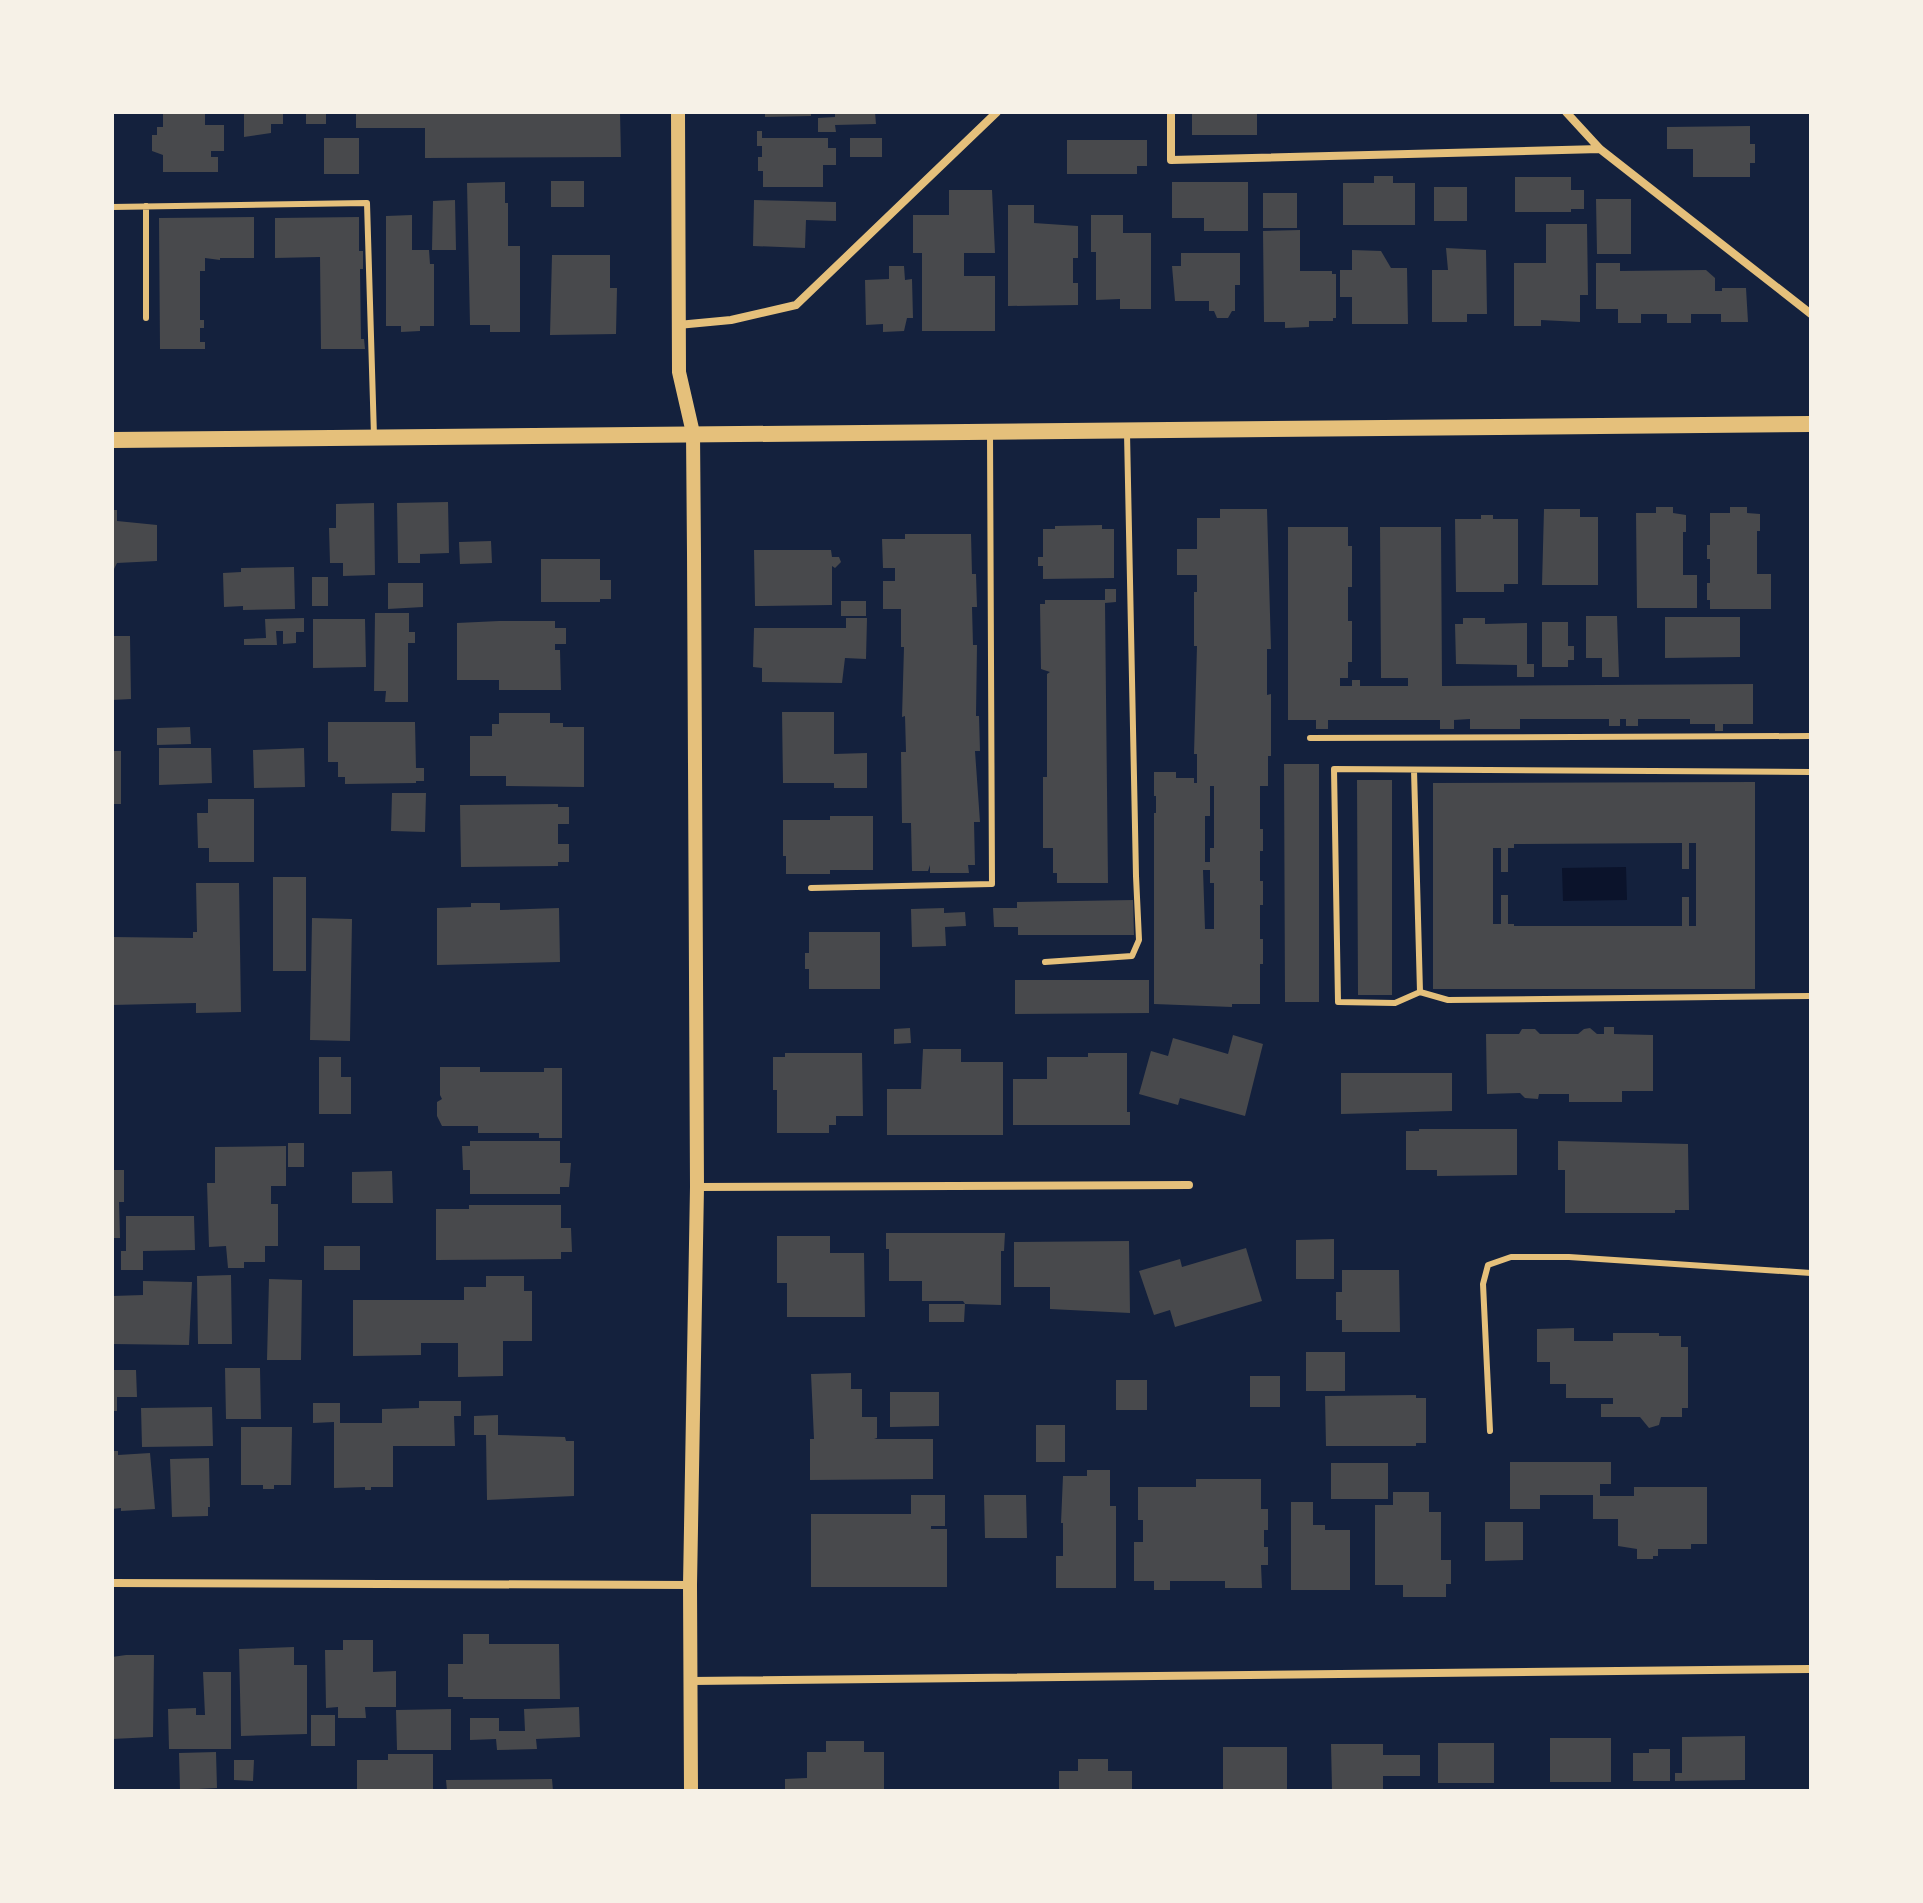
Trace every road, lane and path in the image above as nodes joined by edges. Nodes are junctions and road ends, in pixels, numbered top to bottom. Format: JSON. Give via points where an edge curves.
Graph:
{"nodes":[{"id":1,"x":678,"y":112,"type":"edge"},
{"id":2,"x":997,"y":112,"type":"edge"},
{"id":3,"x":1171,"y":112,"type":"edge"},
{"id":4,"x":1566,"y":112,"type":"edge"},
{"id":5,"x":1600,"y":149,"type":"junction"},
{"id":6,"x":146,"y":206,"type":"junction"},
{"id":7,"x":112,"y":207,"type":"edge"},
{"id":8,"x":1811,"y":314,"type":"edge"},
{"id":9,"x":146,"y":318,"type":"dead end"},
{"id":10,"x":677,"y":325,"type":"junction"},
{"id":11,"x":1811,"y":424,"type":"edge"},
{"id":12,"x":1127,"y":429,"type":"junction"},
{"id":13,"x":990,"y":430,"type":"junction"},
{"id":14,"x":693,"y":433,"type":"junction"},
{"id":15,"x":374,"y":436,"type":"junction"},
{"id":16,"x":112,"y":440,"type":"edge"},
{"id":17,"x":1811,"y":736,"type":"edge"},
{"id":18,"x":1310,"y":738,"type":"dead end"},
{"id":19,"x":1414,"y":770,"type":"junction"},
{"id":20,"x":1811,"y":772,"type":"edge"},
{"id":21,"x":811,"y":888,"type":"dead end"},
{"id":22,"x":1045,"y":962,"type":"dead end"},
{"id":23,"x":1420,"y":992,"type":"junction"},
{"id":24,"x":1811,"y":996,"type":"edge"},
{"id":25,"x":1189,"y":1185,"type":"dead end"},
{"id":26,"x":697,"y":1187,"type":"junction"},
{"id":27,"x":1811,"y":1273,"type":"edge"},
{"id":28,"x":1490,"y":1431,"type":"dead end"},
{"id":29,"x":112,"y":1583,"type":"edge"},
{"id":30,"x":690,"y":1585,"type":"junction"},
{"id":31,"x":1811,"y":1669,"type":"edge"},
{"id":32,"x":691,"y":1681,"type":"junction"},
{"id":33,"x":691,"y":1791,"type":"edge"}],
"edges":[{"from":1,"to":10,"type":"street"},
{"from":2,"to":10,"type":"street","via":[[796,305],[731,320]]},
{"from":3,"to":5,"type":"street","via":[[1171,160]]},
{"from":4,"to":5,"type":"street"},
{"from":5,"to":8,"type":"street"},
{"from":6,"to":7,"type":"lane"},
{"from":6,"to":9,"type":"lane"},
{"from":6,"to":15,"type":"lane","via":[[367,203]]},
{"from":10,"to":14,"type":"street","via":[[679,372]]},
{"from":11,"to":12,"type":"main road"},
{"from":12,"to":13,"type":"main road"},
{"from":12,"to":22,"type":"lane","via":[[1139,940],[1132,956]]},
{"from":13,"to":14,"type":"main road"},
{"from":13,"to":21,"type":"lane","via":[[992,884]]},
{"from":14,"to":15,"type":"main road"},
{"from":14,"to":26,"type":"street"},
{"from":15,"to":16,"type":"main road"},
{"from":17,"to":18,"type":"lane"},
{"from":19,"to":20,"type":"lane"},
{"from":19,"to":23,"type":"lane"},
{"from":19,"to":23,"type":"lane","via":[[1334,769],[1338,1002],[1395,1003]]},
{"from":23,"to":24,"type":"lane","via":[[1448,1000]]},
{"from":25,"to":26,"type":"street"},
{"from":26,"to":30,"type":"street"},
{"from":27,"to":28,"type":"lane","via":[[1569,1257],[1511,1257],[1488,1265],[1483,1284]]},
{"from":29,"to":30,"type":"street"},
{"from":30,"to":32,"type":"street"},
{"from":31,"to":32,"type":"street"},
{"from":32,"to":33,"type":"street"}]}
